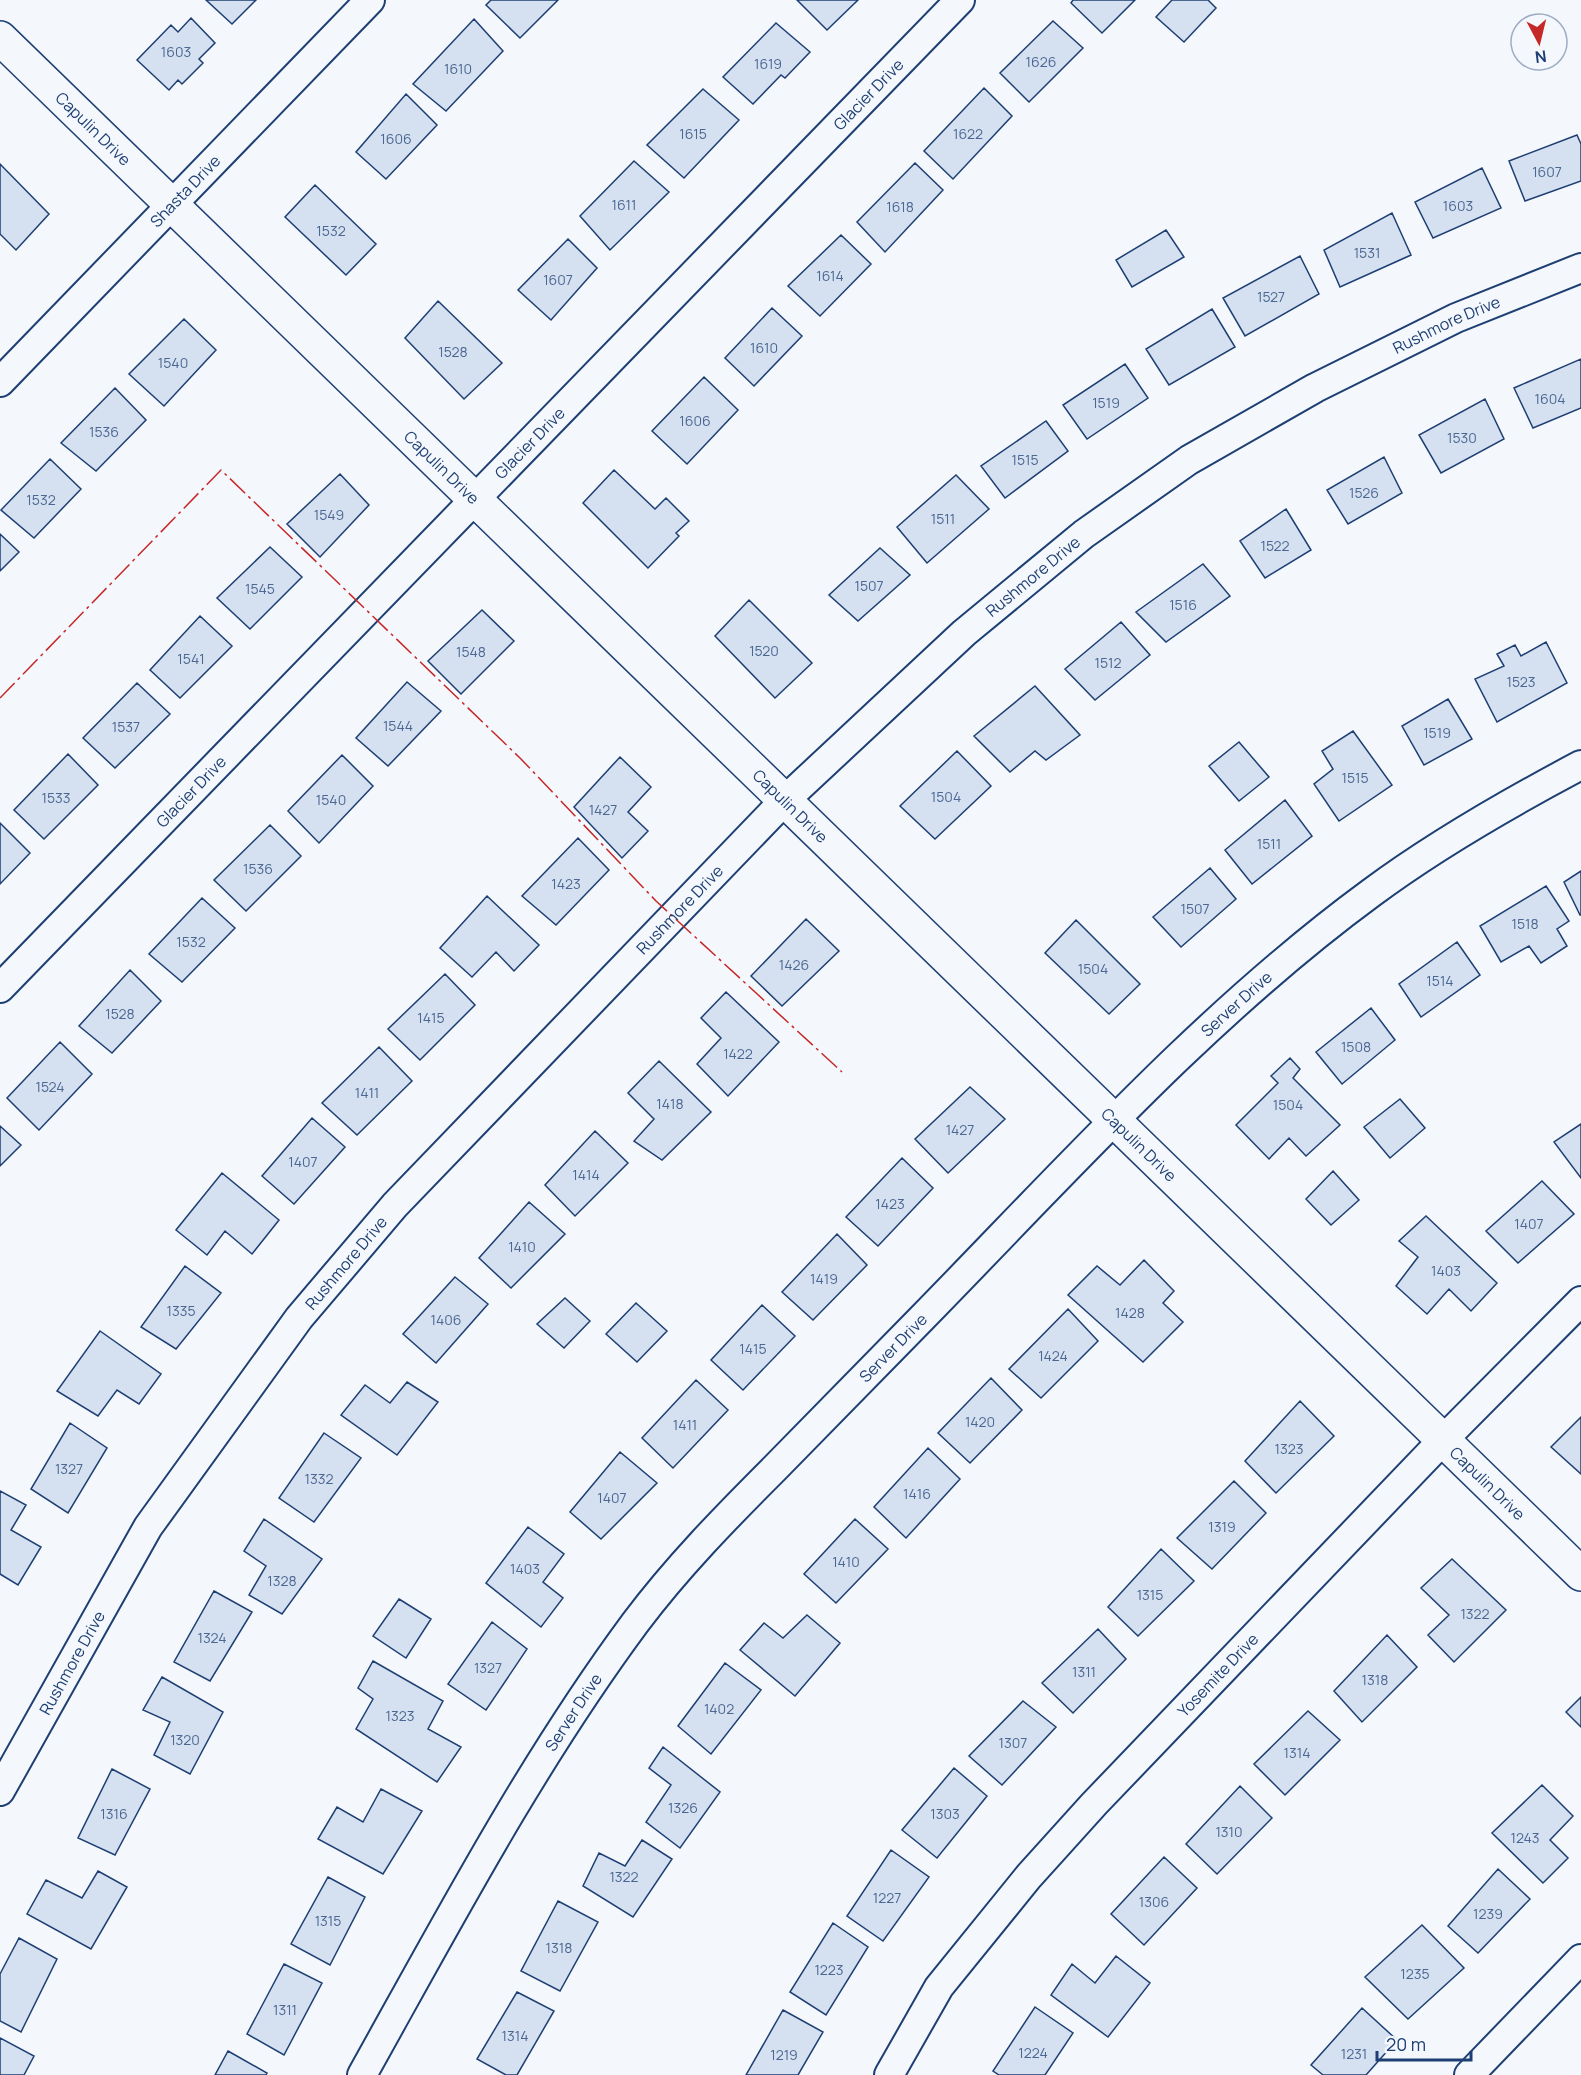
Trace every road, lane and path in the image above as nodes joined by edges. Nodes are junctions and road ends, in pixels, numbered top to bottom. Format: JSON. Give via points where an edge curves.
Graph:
{"nodes":[{"id":1,"x":370,"y":0,"type":"edge"},
{"id":2,"x":960,"y":0,"type":"edge"},
{"id":3,"x":0,"y":39,"type":"edge"},
{"id":4,"x":172,"y":205,"type":"junction"},
{"id":5,"x":1581,"y":268,"type":"edge"},
{"id":6,"x":0,"y":382,"type":"edge"},
{"id":7,"x":474,"y":501,"type":"junction"},
{"id":8,"x":1581,"y":765,"type":"edge"},
{"id":9,"x":784,"y":801,"type":"junction"},
{"id":10,"x":0,"y":988,"type":"edge"},
{"id":11,"x":1114,"y":1122,"type":"junction"},
{"id":12,"x":1581,"y":1301,"type":"edge"},
{"id":13,"x":1442,"y":1441,"type":"junction"},
{"id":14,"x":1581,"y":1574,"type":"edge"},
{"id":15,"x":0,"y":1791,"type":"edge"},
{"id":16,"x":1581,"y":1959,"type":"edge"},
{"id":17,"x":362,"y":2075,"type":"edge"},
{"id":18,"x":889,"y":2075,"type":"edge"},
{"id":19,"x":1469,"y":2075,"type":"edge"}],
"edges":[{"from":1,"to":4,"type":"street","name":"Shasta Drive"},
{"from":2,"to":7,"type":"street","name":"Glacier Drive"},
{"from":3,"to":4,"type":"street","name":"Capulin Drive"},
{"from":4,"to":6,"type":"street","name":"Shasta Drive"},
{"from":4,"to":7,"type":"street","name":"Capulin Drive"},
{"from":5,"to":9,"type":"street","name":"Rushmore Drive","via":[[1456,318],[1315,388],[1189,460],[1084,534],[964,633]]},
{"from":7,"to":9,"type":"street","name":"Capulin Drive"},
{"from":7,"to":10,"type":"street","name":"Glacier Drive"},
{"from":8,"to":11,"type":"street","name":"Server Drive","via":[[1462,832],[1373,891],[1237,1003]]},
{"from":9,"to":11,"type":"street","name":"Capulin Drive"},
{"from":9,"to":15,"type":"street","name":"Rushmore Drive","via":[[395,1205],[299,1318],[148,1527]]},
{"from":11,"to":13,"type":"street","name":"Capulin Drive"},
{"from":11,"to":17,"type":"street","name":"Server Drive","via":[[712,1532],[637,1621],[550,1748],[482,1859]]},
{"from":12,"to":13,"type":"street","name":"Yosemite Drive"},
{"from":13,"to":14,"type":"street","name":"Capulin Drive"},
{"from":13,"to":18,"type":"street","name":"Yosemite Drive","via":[[1029,1876],[939,1987]]},
{"from":16,"to":19,"type":"street"}]}
